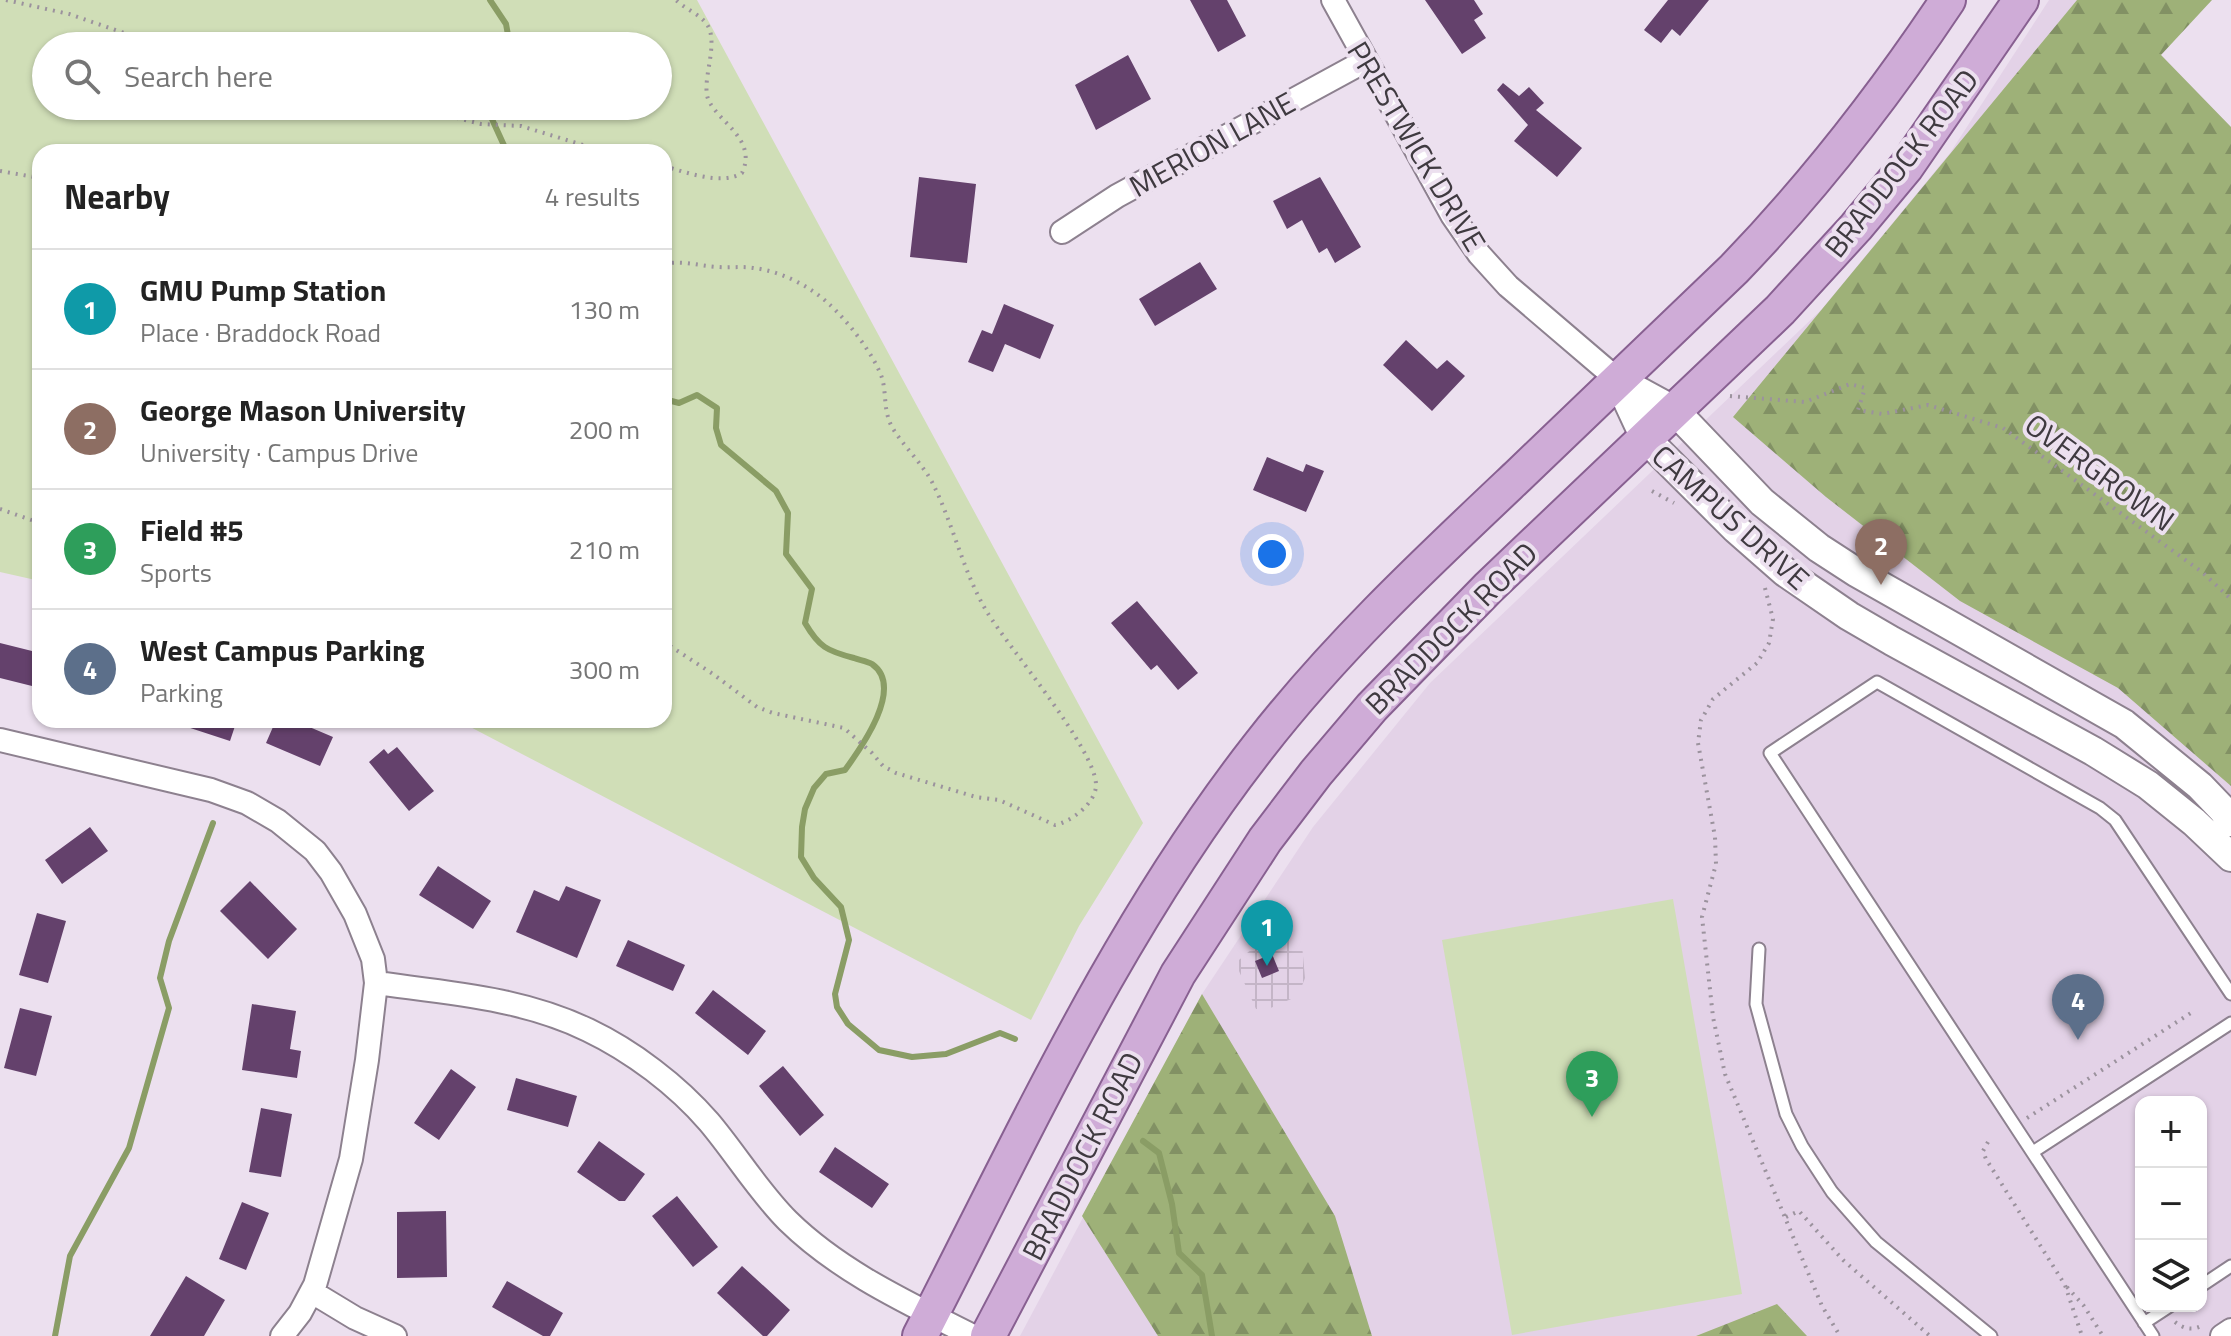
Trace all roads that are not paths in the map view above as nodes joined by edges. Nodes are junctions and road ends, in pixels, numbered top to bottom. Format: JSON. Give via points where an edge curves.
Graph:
{"nodes":[{"id":1,"x":1333,"y":0,"type":"edge"},
{"id":2,"x":1948,"y":0,"type":"edge"},
{"id":3,"x":2021,"y":0,"type":"edge"},
{"id":4,"x":1365,"y":61,"type":"junction"},
{"id":5,"x":1062,"y":232,"type":"dead end"},
{"id":6,"x":1618,"y":380,"type":"junction"},
{"id":7,"x":1675,"y":411,"type":"junction"},
{"id":8,"x":1645,"y":438,"type":"junction"},
{"id":9,"x":1,"y":746,"type":"edge"},
{"id":10,"x":2231,"y":822,"type":"edge"},
{"id":11,"x":2231,"y":857,"type":"edge"},
{"id":12,"x":1759,"y":949,"type":"dead end"},
{"id":13,"x":376,"y":983,"type":"junction"},
{"id":14,"x":2231,"y":994,"type":"edge"},
{"id":15,"x":2231,"y":1023,"type":"edge"},
{"id":16,"x":2033,"y":1152,"type":"junction"},
{"id":17,"x":2231,"y":1266,"type":"edge"},
{"id":18,"x":2207,"y":1282,"type":"edge"},
{"id":19,"x":312,"y":1292,"type":"junction"},
{"id":20,"x":2161,"y":1312,"type":"edge"},
{"id":21,"x":2144,"y":1323,"type":"junction"},
{"id":22,"x":925,"y":1325,"type":"edge"},
{"id":23,"x":2216,"y":1328,"type":"edge"},
{"id":24,"x":2231,"y":1330,"type":"edge"},
{"id":25,"x":282,"y":1336,"type":"edge"},
{"id":26,"x":395,"y":1336,"type":"edge"},
{"id":27,"x":973,"y":1336,"type":"edge"},
{"id":28,"x":988,"y":1336,"type":"edge"},
{"id":29,"x":1991,"y":1336,"type":"edge"},
{"id":30,"x":2153,"y":1336,"type":"edge"}],
"edges":[{"from":1,"to":4,"type":"street","name":"PRESTWICK DRIVE"},
{"from":2,"to":6,"type":"main road","name":"BRADDOCK ROAD","via":[[1896,77],[1784,216]]},
{"from":3,"to":7,"type":"main road","name":"BRADDOCK ROAD","via":[[1906,167],[1856,227],[1780,310]]},
{"from":4,"to":5,"type":"street","name":"MERION LANE","via":[[1117,196]]},
{"from":4,"to":6,"type":"street","name":"PRESTWICK DRIVE","via":[[1479,254],[1508,286]]},
{"from":6,"to":7,"type":"street","name":"CAMPUS DRIVE"},
{"from":6,"to":8,"type":"street","name":"CAMPUS DRIVE"},
{"from":6,"to":22,"type":"main road","name":"BRADDOCK ROAD","via":[[1417,571],[1259,746],[1179,856],[1097,992]]},
{"from":7,"to":8,"type":"main road","name":"BRADDOCK ROAD"},
{"from":7,"to":10,"type":"street","name":"CAMPUS DRIVE","via":[[1762,502],[1819,548],[2124,724],[2200,786]]},
{"from":8,"to":11,"type":"street","name":"CAMPUS DRIVE","via":[[1785,572],[1892,641],[2148,785]]},
{"from":8,"to":28,"type":"main road","name":"BRADDOCK ROAD","via":[[1372,707],[1265,840],[1158,1011]]},
{"from":9,"to":13,"type":"street","via":[[211,790],[278,821],[315,851],[343,890],[373,959]]},
{"from":12,"to":29,"type":"lane","via":[[1756,1004],[1786,1114],[1802,1146],[1832,1192],[1876,1242]]},
{"from":13,"to":19,"type":"street","via":[[351,1159]]},
{"from":13,"to":22,"type":"street","via":[[511,1002],[617,1046],[659,1075],[707,1120],[765,1196],[809,1240]]},
{"from":14,"to":16,"type":"lane","via":[[2115,820],[1877,682],[1770,753]]},
{"from":15,"to":16,"type":"lane"},
{"from":16,"to":21,"type":"lane"},
{"from":17,"to":18,"type":"lane"},
{"from":19,"to":25,"type":"street"},
{"from":19,"to":26,"type":"street"},
{"from":20,"to":21,"type":"lane"},
{"from":21,"to":30,"type":"lane"},
{"from":22,"to":27,"type":"street"},
{"from":23,"to":24,"type":"street"}]}
